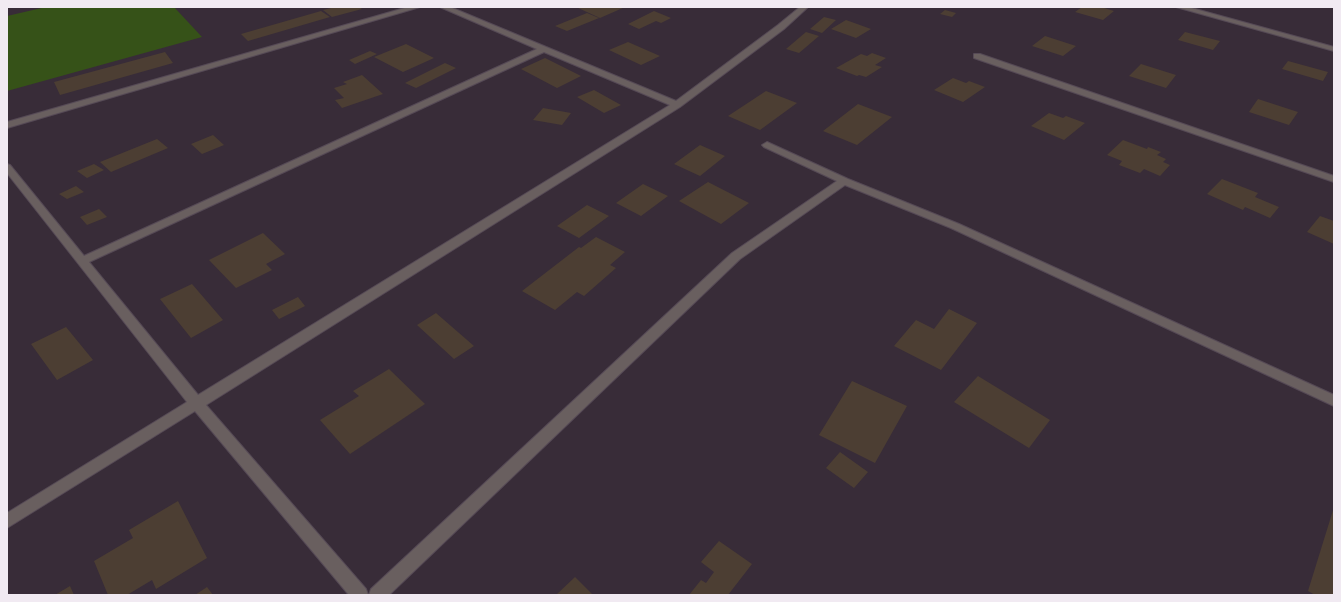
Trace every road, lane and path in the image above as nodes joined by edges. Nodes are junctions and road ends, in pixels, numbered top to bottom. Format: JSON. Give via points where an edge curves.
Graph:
{"nodes":[{"id":1,"x":416,"y":7,"type":"edge"},
{"id":2,"x":444,"y":7,"type":"edge"},
{"id":3,"x":804,"y":7,"type":"edge"},
{"id":4,"x":1180,"y":7,"type":"edge"},
{"id":5,"x":544,"y":49,"type":"junction"},
{"id":6,"x":1334,"y":50,"type":"edge"},
{"id":7,"x":977,"y":56,"type":"dead end"},
{"id":8,"x":677,"y":105,"type":"junction"},
{"id":9,"x":7,"y":125,"type":"edge"},
{"id":10,"x":767,"y":145,"type":"dead end"},
{"id":11,"x":7,"y":167,"type":"edge"},
{"id":12,"x":1334,"y":179,"type":"edge"},
{"id":13,"x":844,"y":181,"type":"junction"},
{"id":14,"x":82,"y":261,"type":"junction"},
{"id":15,"x":1334,"y":401,"type":"edge"},
{"id":16,"x":196,"y":403,"type":"junction"},
{"id":17,"x":7,"y":521,"type":"edge"},
{"id":18,"x":360,"y":595,"type":"edge"},
{"id":19,"x":377,"y":595,"type":"edge"}],
"edges":[{"from":1,"to":9,"type":"street"},
{"from":2,"to":5,"type":"street"},
{"from":3,"to":8,"type":"street"},
{"from":4,"to":6,"type":"street"},
{"from":5,"to":8,"type":"street"},
{"from":5,"to":14,"type":"street"},
{"from":7,"to":12,"type":"street"},
{"from":8,"to":16,"type":"street"},
{"from":10,"to":13,"type":"street"},
{"from":11,"to":14,"type":"street"},
{"from":13,"to":15,"type":"street","via":[[963,229]]},
{"from":13,"to":19,"type":"street","via":[[736,256]]},
{"from":14,"to":16,"type":"street"},
{"from":16,"to":17,"type":"street"},
{"from":16,"to":18,"type":"street"}]}
